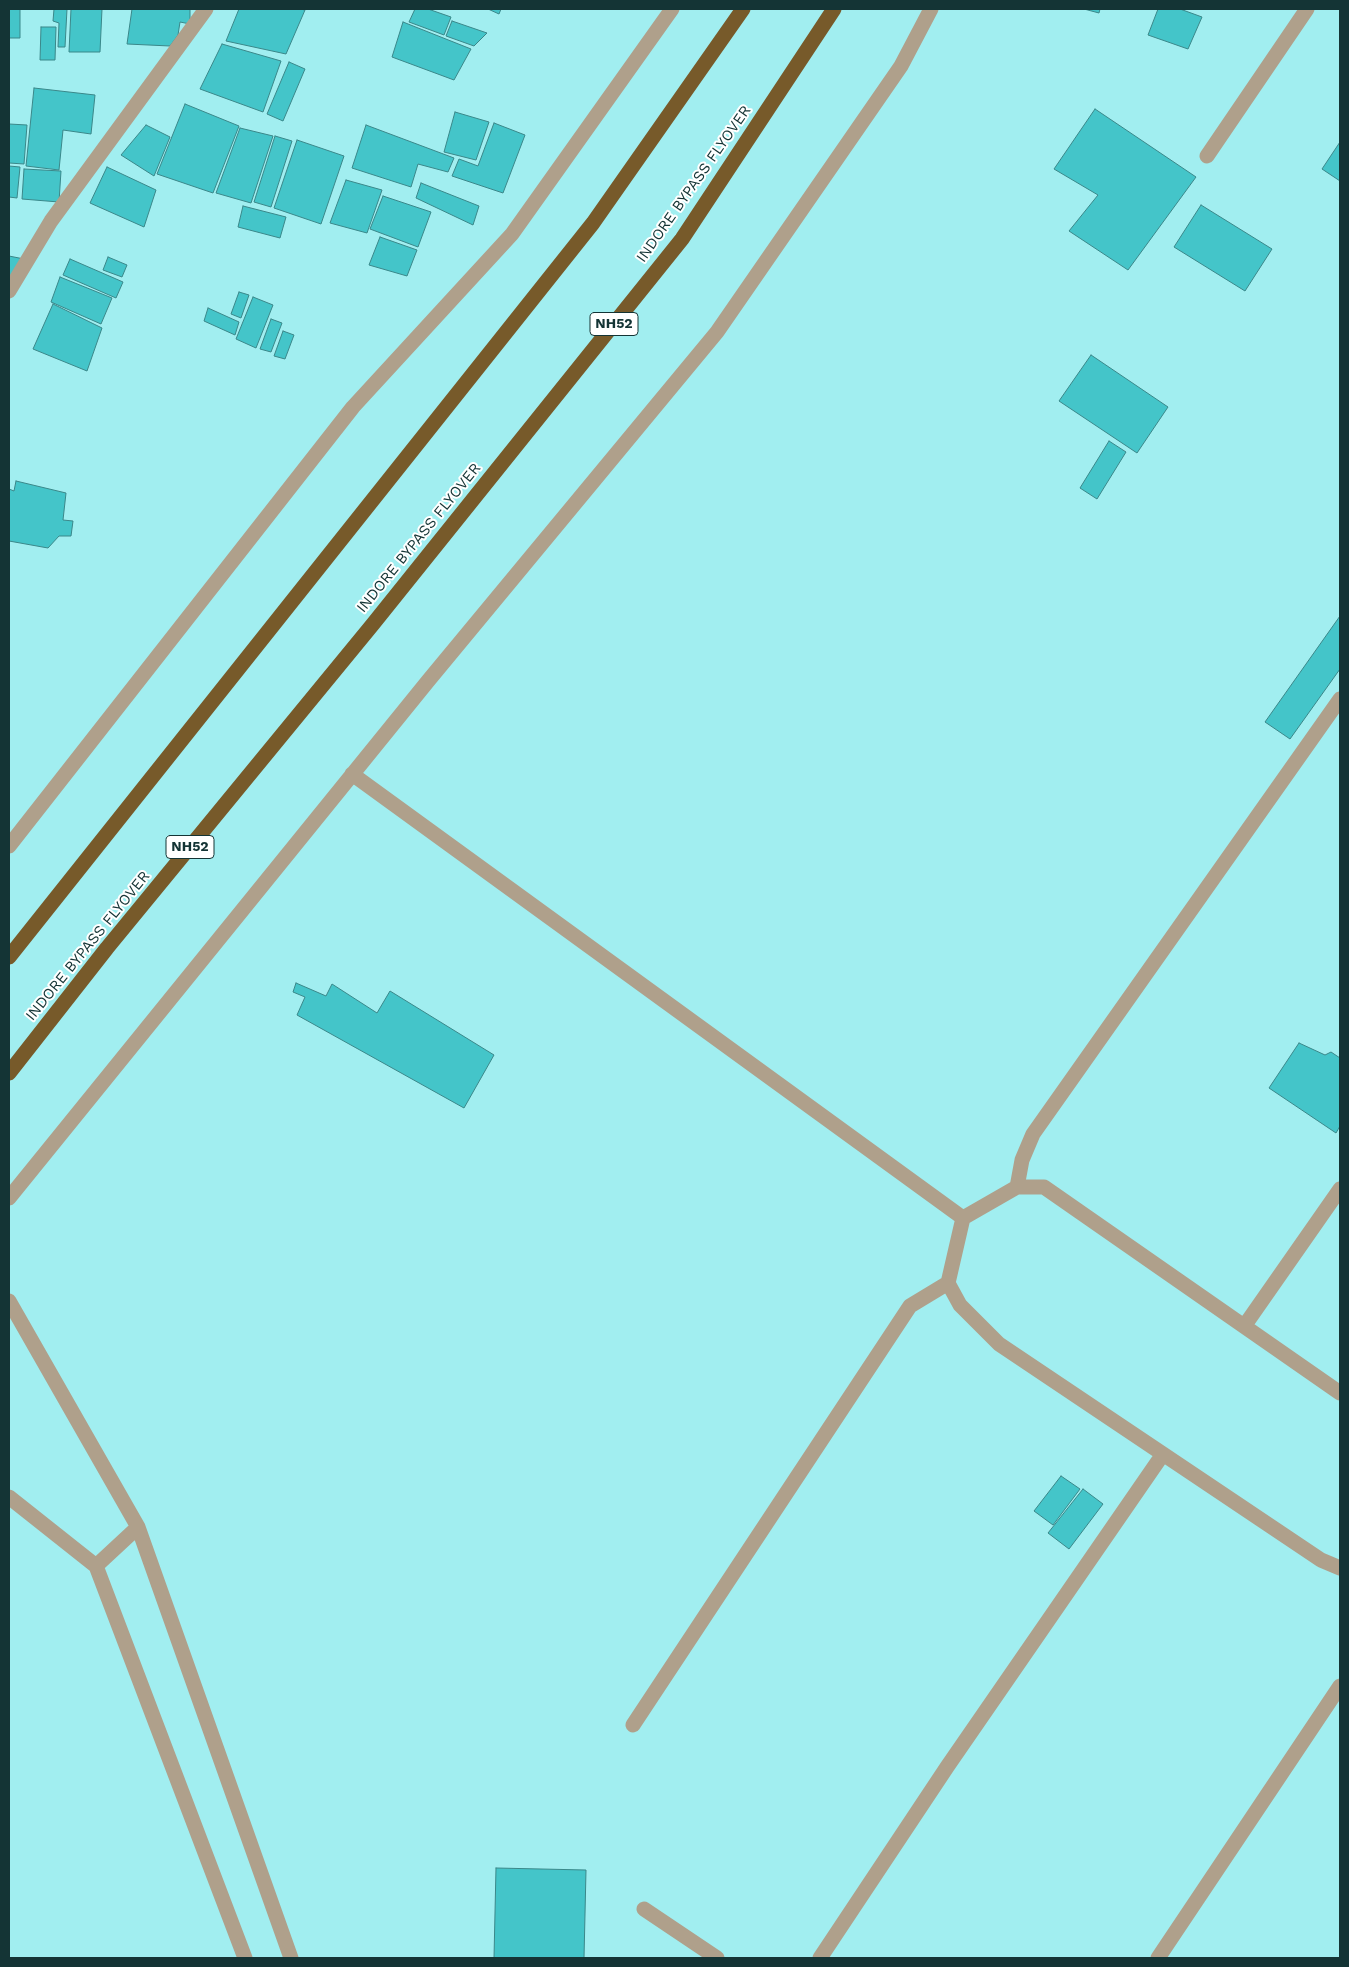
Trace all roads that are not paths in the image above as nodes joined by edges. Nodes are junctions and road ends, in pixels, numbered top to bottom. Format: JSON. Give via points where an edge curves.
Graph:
{"nodes":[{"id":1,"x":206,"y":9,"type":"edge"},
{"id":2,"x":672,"y":9,"type":"edge"},
{"id":3,"x":742,"y":9,"type":"edge"},
{"id":4,"x":834,"y":9,"type":"edge"},
{"id":5,"x":931,"y":9,"type":"edge"},
{"id":6,"x":1307,"y":9,"type":"edge"},
{"id":7,"x":1207,"y":156,"type":"dead end"},
{"id":8,"x":9,"y":291,"type":"edge"},
{"id":9,"x":1340,"y":699,"type":"edge"},
{"id":10,"x":352,"y":774,"type":"junction"},
{"id":11,"x":9,"y":846,"type":"edge"},
{"id":12,"x":9,"y":957,"type":"edge"},
{"id":13,"x":9,"y":1073,"type":"edge"},
{"id":14,"x":1017,"y":1187,"type":"junction"},
{"id":15,"x":1340,"y":1189,"type":"edge"},
{"id":16,"x":10,"y":1196,"type":"edge"},
{"id":17,"x":963,"y":1218,"type":"junction"},
{"id":18,"x":948,"y":1283,"type":"junction"},
{"id":19,"x":9,"y":1301,"type":"edge"},
{"id":20,"x":1245,"y":1325,"type":"junction"},
{"id":21,"x":1340,"y":1393,"type":"edge"},
{"id":22,"x":1163,"y":1454,"type":"junction"},
{"id":23,"x":9,"y":1497,"type":"edge"},
{"id":24,"x":138,"y":1528,"type":"junction"},
{"id":25,"x":96,"y":1566,"type":"junction"},
{"id":26,"x":1340,"y":1568,"type":"edge"},
{"id":27,"x":1340,"y":1686,"type":"edge"},
{"id":28,"x":633,"y":1725,"type":"dead end"},
{"id":29,"x":644,"y":1909,"type":"dead end"},
{"id":30,"x":245,"y":1958,"type":"edge"},
{"id":31,"x":291,"y":1958,"type":"edge"},
{"id":32,"x":717,"y":1958,"type":"edge"},
{"id":33,"x":820,"y":1958,"type":"edge"},
{"id":34,"x":1158,"y":1958,"type":"edge"}],
"edges":[{"from":1,"to":8,"type":"street","via":[[51,221]]},
{"from":2,"to":11,"type":"street","via":[[512,234],[353,407]]},
{"from":3,"to":12,"type":"highway","via":[[592,223]]},
{"from":4,"to":13,"type":"highway","name":"INDORE BYPASS FLYOVER","number":"NH52","via":[[682,239]]},
{"from":5,"to":10,"type":"street","via":[[901,66],[717,332]]},
{"from":6,"to":7,"type":"street"},
{"from":9,"to":14,"type":"street","via":[[1033,1134],[1022,1160]]},
{"from":10,"to":16,"type":"street"},
{"from":10,"to":17,"type":"street"},
{"from":14,"to":17,"type":"street"},
{"from":14,"to":20,"type":"street","via":[[1044,1187]]},
{"from":15,"to":20,"type":"street"},
{"from":17,"to":18,"type":"street"},
{"from":18,"to":22,"type":"street","via":[[960,1305],[999,1344]]},
{"from":18,"to":28,"type":"street","via":[[910,1306]]},
{"from":19,"to":24,"type":"street"},
{"from":20,"to":21,"type":"street"},
{"from":22,"to":26,"type":"street","via":[[1322,1560]]},
{"from":22,"to":33,"type":"street"},
{"from":23,"to":25,"type":"street"},
{"from":24,"to":25,"type":"street"},
{"from":24,"to":31,"type":"street"},
{"from":25,"to":30,"type":"street"},
{"from":27,"to":34,"type":"street"},
{"from":29,"to":32,"type":"street"}]}
